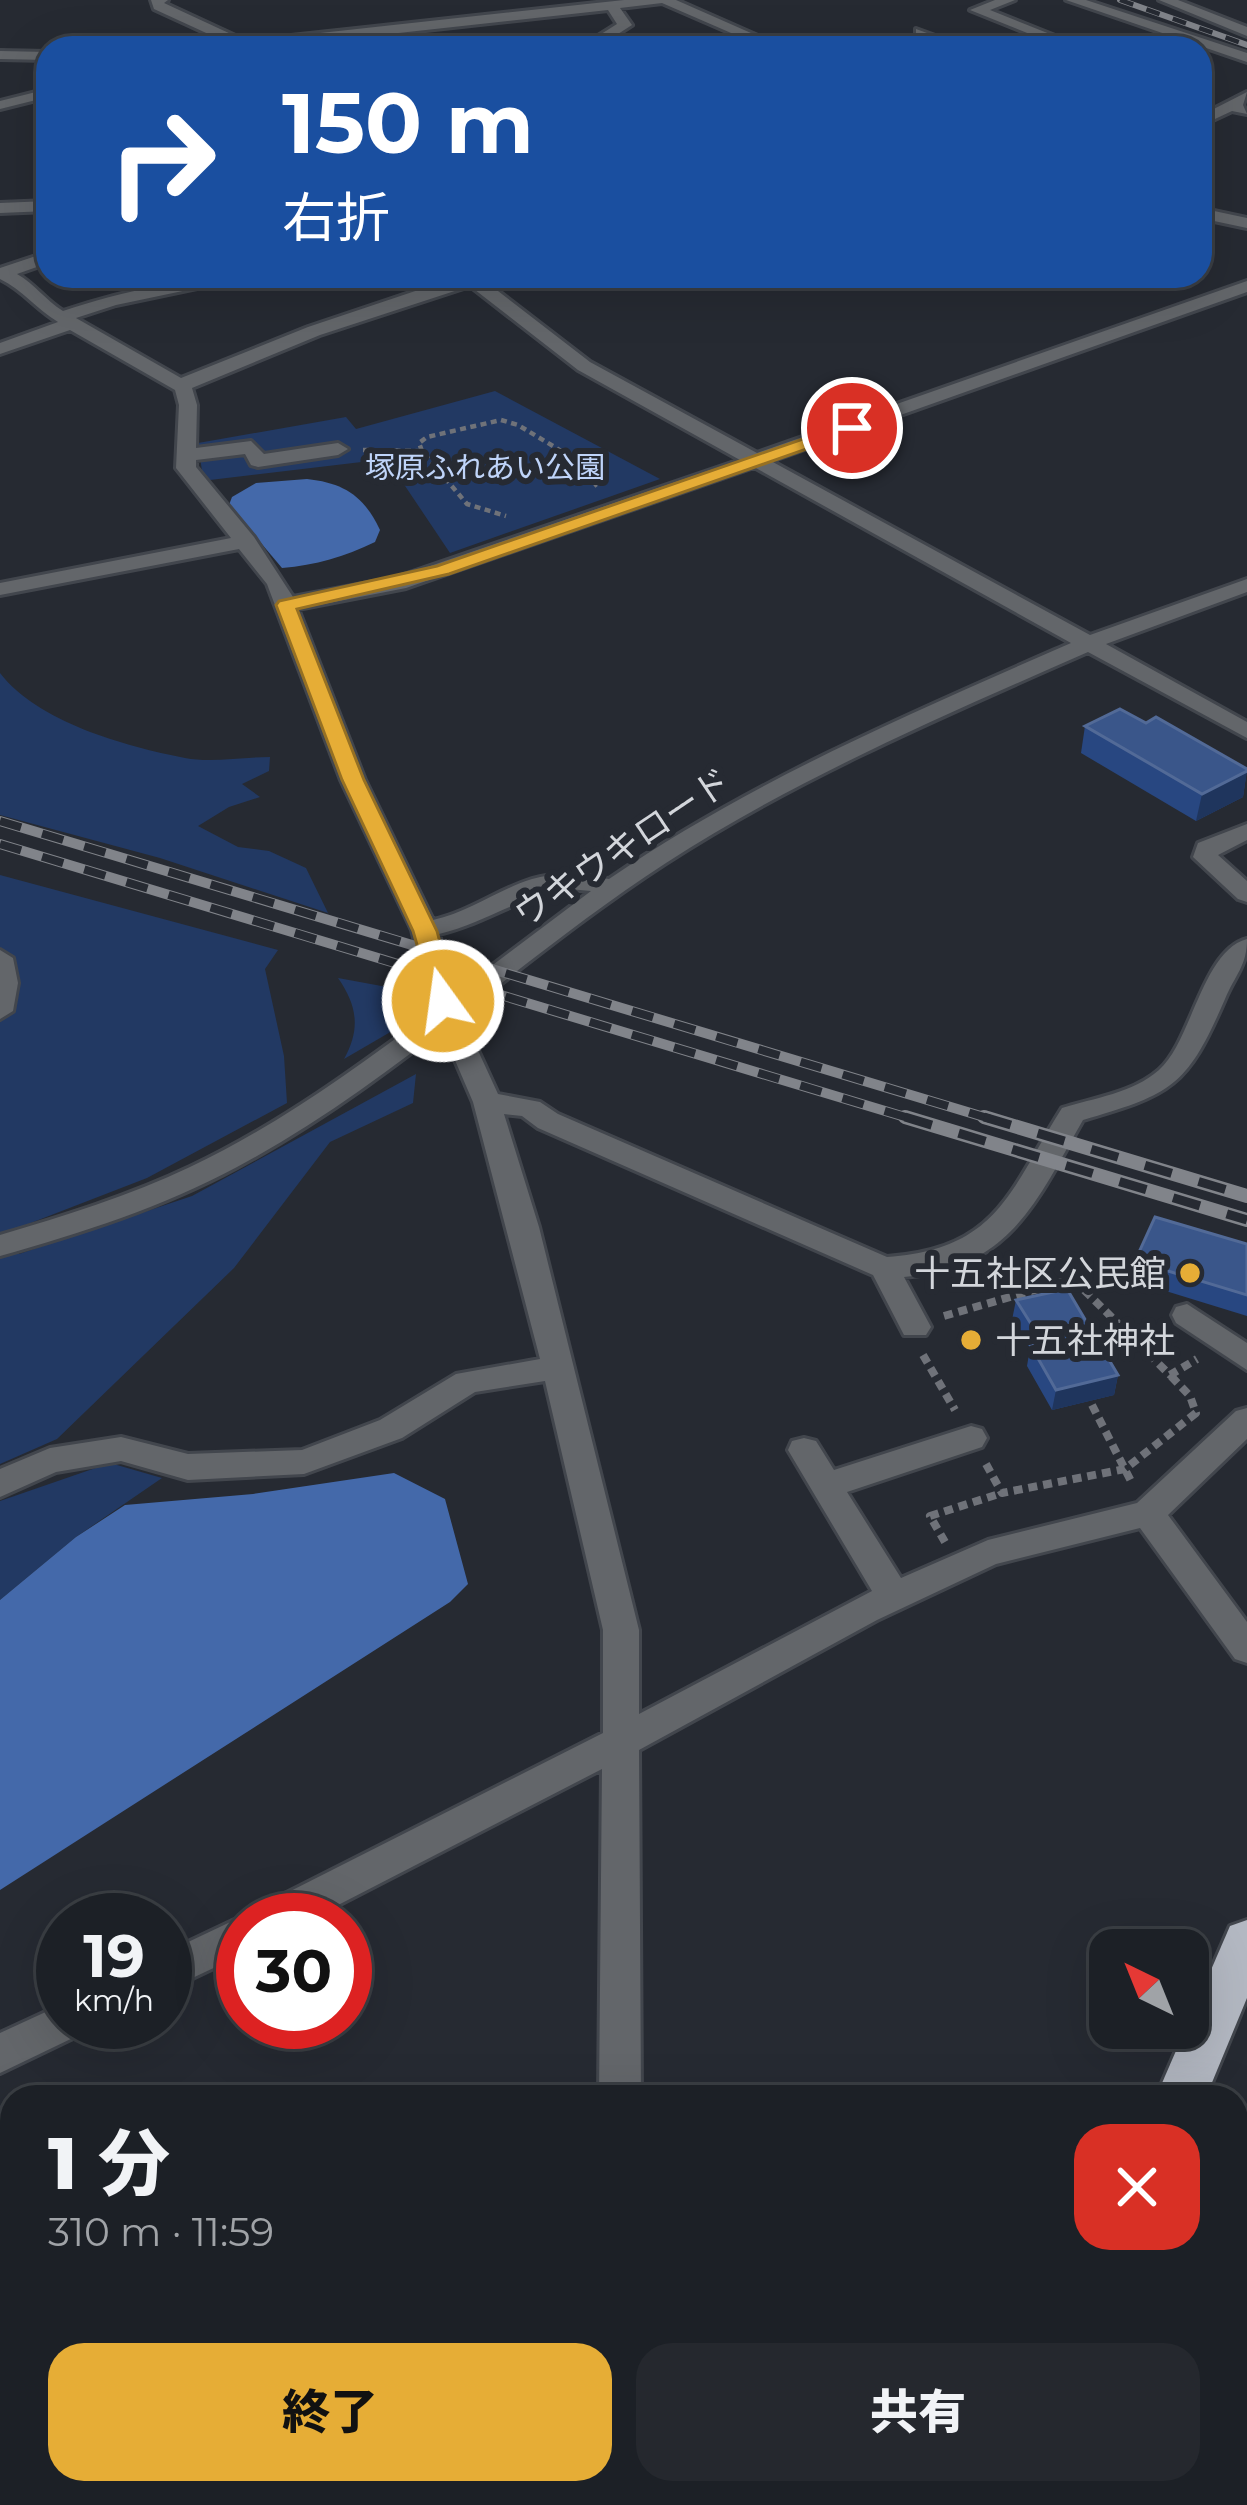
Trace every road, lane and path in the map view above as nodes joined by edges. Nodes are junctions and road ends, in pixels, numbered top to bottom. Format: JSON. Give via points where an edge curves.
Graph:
{"nodes":[{"id":1,"x":161,"y":0,"type":"edge"},
{"id":2,"x":663,"y":0,"type":"edge"},
{"id":3,"x":1008,"y":0,"type":"edge"},
{"id":4,"x":1073,"y":0,"type":"edge"},
{"id":5,"x":1166,"y":0,"type":"edge"},
{"id":6,"x":612,"y":6,"type":"junction"},
{"id":7,"x":921,"y":32,"type":"dead end"},
{"id":8,"x":1247,"y":32,"type":"edge"},
{"id":9,"x":224,"y":36,"type":"edge"},
{"id":10,"x":318,"y":36,"type":"edge"},
{"id":11,"x":606,"y":36,"type":"edge"},
{"id":12,"x":749,"y":36,"type":"edge"},
{"id":13,"x":931,"y":36,"type":"edge"},
{"id":14,"x":1046,"y":36,"type":"edge"},
{"id":15,"x":1172,"y":36,"type":"edge"},
{"id":16,"x":1212,"y":50,"type":"edge"},
{"id":17,"x":0,"y":55,"type":"edge"},
{"id":18,"x":36,"y":56,"type":"edge"},
{"id":19,"x":1247,"y":58,"type":"edge"},
{"id":20,"x":36,"y":95,"type":"edge"},
{"id":21,"x":1247,"y":96,"type":"edge"},
{"id":22,"x":0,"y":105,"type":"edge"},
{"id":23,"x":1239,"y":108,"type":"edge"},
{"id":24,"x":36,"y":206,"type":"edge"},
{"id":25,"x":0,"y":208,"type":"edge"},
{"id":26,"x":1212,"y":216,"type":"edge"},
{"id":27,"x":1247,"y":223,"type":"edge"},
{"id":28,"x":36,"y":261,"type":"edge"},
{"id":29,"x":2,"y":274,"type":"edge"},
{"id":30,"x":1247,"y":286,"type":"edge"},
{"id":31,"x":180,"y":288,"type":"edge"},
{"id":32,"x":442,"y":288,"type":"edge"},
{"id":33,"x":488,"y":288,"type":"edge"},
{"id":34,"x":67,"y":320,"type":"junction"},
{"id":35,"x":0,"y":349,"type":"edge"},
{"id":36,"x":183,"y":387,"type":"junction"},
{"id":37,"x":338,"y":449,"type":"joint"},
{"id":38,"x":422,"y":451,"type":"junction"},
{"id":39,"x":186,"y":455,"type":"junction"},
{"id":40,"x":755,"y":460,"type":"junction"},
{"id":41,"x":590,"y":489,"type":"dead end"},
{"id":42,"x":513,"y":515,"type":"dead end"},
{"id":43,"x":247,"y":542,"type":"junction"},
{"id":44,"x":1247,"y":585,"type":"edge"},
{"id":45,"x":0,"y":589,"type":"edge"},
{"id":46,"x":286,"y":605,"type":"junction"},
{"id":47,"x":1089,"y":642,"type":"junction"},
{"id":48,"x":1247,"y":731,"type":"edge"},
{"id":49,"x":1247,"y":831,"type":"edge"},
{"id":50,"x":614,"y":887,"type":"junction"},
{"id":51,"x":1247,"y":894,"type":"edge"},
{"id":52,"x":425,"y":931,"type":"junction"},
{"id":53,"x":1247,"y":947,"type":"edge"},
{"id":54,"x":0,"y":958,"type":"edge"},
{"id":55,"x":443,"y":1001,"type":"dead end"},
{"id":56,"x":0,"y":1011,"type":"edge"},
{"id":57,"x":459,"y":1036,"type":"dead end"},
{"id":58,"x":487,"y":1102,"type":"junction"},
{"id":59,"x":0,"y":1246,"type":"edge"},
{"id":60,"x":884,"y":1268,"type":"junction"},
{"id":61,"x":1187,"y":1315,"type":"dead end"},
{"id":62,"x":915,"y":1327,"type":"junction"},
{"id":63,"x":1236,"y":1350,"type":"edge"},
{"id":64,"x":559,"y":1367,"type":"junction"},
{"id":65,"x":1170,"y":1376,"type":"junction"},
{"id":66,"x":1092,"y":1405,"type":"edge"},
{"id":67,"x":1247,"y":1420,"type":"edge"},
{"id":68,"x":971,"y":1438,"type":"junction"},
{"id":69,"x":804,"y":1450,"type":"dead end"},
{"id":70,"x":1125,"y":1469,"type":"junction"},
{"id":71,"x":0,"y":1484,"type":"edge"},
{"id":72,"x":826,"y":1486,"type":"junction"},
{"id":73,"x":1002,"y":1493,"type":"junction"},
{"id":74,"x":1148,"y":1513,"type":"junction"},
{"id":75,"x":962,"y":1565,"type":"junction"},
{"id":76,"x":895,"y":1597,"type":"junction"},
{"id":77,"x":1247,"y":1649,"type":"edge"},
{"id":78,"x":620,"y":1742,"type":"junction"},
{"id":79,"x":324,"y":1893,"type":"edge"},
{"id":80,"x":1247,"y":1941,"type":"edge"},
{"id":81,"x":36,"y":2036,"type":"edge"},
{"id":82,"x":0,"y":2054,"type":"edge"},
{"id":83,"x":620,"y":2085,"type":"edge"},
{"id":84,"x":1186,"y":2085,"type":"edge"}],
"edges":[{"from":1,"to":9,"type":"street","via":[[159,6]]},
{"from":2,"to":6,"type":"street"},
{"from":2,"to":12,"type":"street"},
{"from":3,"to":14,"type":"street","via":[[977,10]]},
{"from":4,"to":15,"type":"street"},
{"from":5,"to":8,"type":"street"},
{"from":6,"to":10,"type":"street"},
{"from":6,"to":11,"type":"street","via":[[625,25]]},
{"from":7,"to":13,"type":"street"},
{"from":16,"to":19,"type":"street"},
{"from":17,"to":18,"type":"street"},
{"from":20,"to":22,"type":"street"},
{"from":21,"to":23,"type":"street"},
{"from":24,"to":25,"type":"street"},
{"from":26,"to":27,"type":"street"},
{"from":28,"to":29,"type":"street"},
{"from":29,"to":34,"type":"street"},
{"from":30,"to":40,"type":"street"},
{"from":31,"to":34,"type":"street","via":[[113,300]]},
{"from":32,"to":36,"type":"street","via":[[278,344]]},
{"from":33,"to":40,"type":"street","via":[[584,366]]},
{"from":34,"to":35,"type":"street"},
{"from":34,"to":36,"type":"street"},
{"from":36,"to":39,"type":"street"},
{"from":37,"to":38,"type":"path"},
{"from":37,"to":39,"type":"street","via":[[258,461],[251,448]]},
{"from":38,"to":41,"type":"path","via":[[427,437],[501,420],[598,473],[602,480]]},
{"from":38,"to":42,"type":"path","via":[[470,508]]},
{"from":39,"to":43,"type":"street","via":[[198,486]]},
{"from":40,"to":46,"type":"street","via":[[442,570]]},
{"from":40,"to":47,"type":"street"},
{"from":43,"to":45,"type":"street"},
{"from":43,"to":46,"type":"street"},
{"from":44,"to":47,"type":"street","name":"ウキウキロード"},
{"from":46,"to":52,"type":"street","via":[[353,780]]},
{"from":47,"to":48,"type":"street"},
{"from":47,"to":50,"type":"street","name":"ウキウキロード","via":[[813,769]]},
{"from":49,"to":51,"type":"street","via":[[1207,848],[1204,857]]},
{"from":50,"to":52,"type":"street","via":[[538,885]]},
{"from":50,"to":59,"type":"street","name":"ウキウキロード","via":[[420,1036],[229,1160]]},
{"from":52,"to":55,"type":"street"},
{"from":53,"to":60,"type":"street","via":[[1169,1076],[1138,1095],[1072,1114],[1025,1195],[969,1252]]},
{"from":54,"to":56,"type":"street"},
{"from":57,"to":58,"type":"street"},
{"from":58,"to":60,"type":"street","via":[[530,1108]]},
{"from":58,"to":64,"type":"street"},
{"from":60,"to":62,"type":"street"},
{"from":61,"to":63,"type":"street"},
{"from":62,"to":65,"type":"path","via":[[1072,1280]]},
{"from":62,"to":68,"type":"path","via":[[912,1335]]},
{"from":63,"to":65,"type":"path"},
{"from":64,"to":71,"type":"street","via":[[467,1382],[391,1429],[304,1462],[188,1467],[121,1449],[50,1460]]},
{"from":64,"to":78,"type":"street","via":[[621,1630]]},
{"from":65,"to":70,"type":"path","via":[[1196,1413]]},
{"from":66,"to":70,"type":"path"},
{"from":67,"to":74,"type":"street"},
{"from":68,"to":72,"type":"street"},
{"from":68,"to":73,"type":"path"},
{"from":69,"to":72,"type":"street"},
{"from":70,"to":73,"type":"path"},
{"from":70,"to":74,"type":"path"},
{"from":72,"to":76,"type":"street"},
{"from":73,"to":75,"type":"path","via":[[930,1516]]},
{"from":74,"to":75,"type":"street"},
{"from":74,"to":77,"type":"street"},
{"from":75,"to":76,"type":"street"},
{"from":76,"to":78,"type":"street"},
{"from":78,"to":79,"type":"street"},
{"from":78,"to":83,"type":"street"},
{"from":80,"to":84,"type":"highway"},
{"from":81,"to":82,"type":"street"}]}
